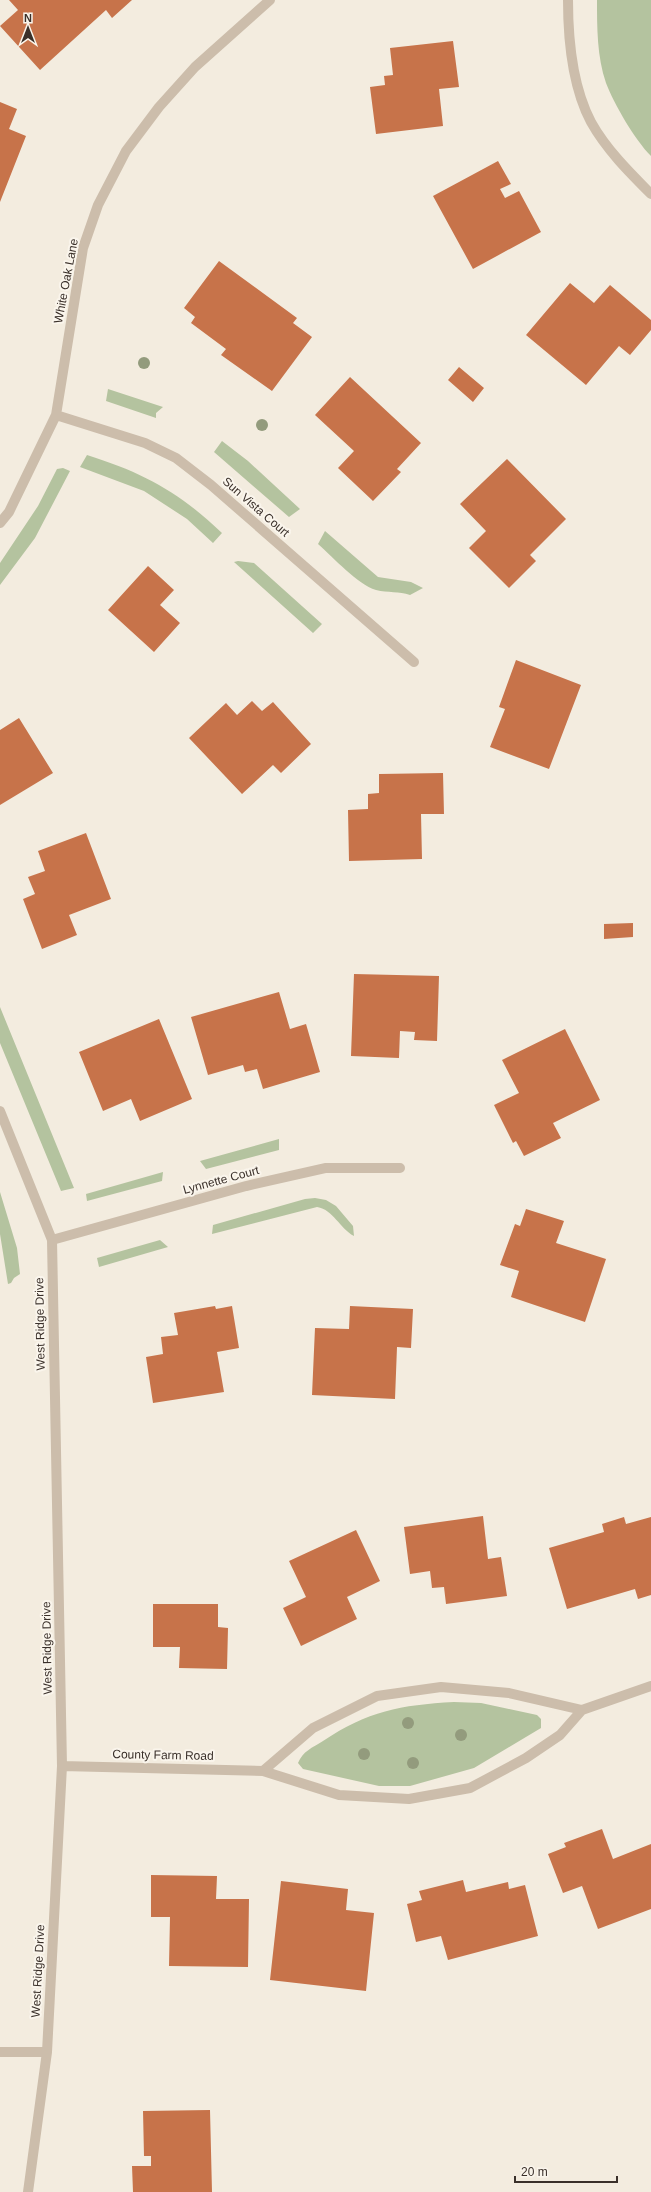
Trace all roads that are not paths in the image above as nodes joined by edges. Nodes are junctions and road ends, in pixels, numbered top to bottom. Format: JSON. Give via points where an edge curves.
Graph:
{"nodes":[{"id":1,"x":270,"y":0,"type":"edge"},
{"id":2,"x":568,"y":0,"type":"edge"},
{"id":3,"x":651,"y":194,"type":"edge"},
{"id":4,"x":56,"y":414,"type":"junction"},
{"id":5,"x":0,"y":523,"type":"edge"},
{"id":6,"x":414,"y":662,"type":"dead end"},
{"id":7,"x":0,"y":1111,"type":"edge"},
{"id":8,"x":400,"y":1168,"type":"dead end"},
{"id":9,"x":52,"y":1240,"type":"junction"},
{"id":10,"x":651,"y":1686,"type":"edge"},
{"id":11,"x":582,"y":1710,"type":"junction"},
{"id":12,"x":62,"y":1766,"type":"junction"},
{"id":13,"x":263,"y":1771,"type":"junction"},
{"id":14,"x":0,"y":2052,"type":"edge"},
{"id":15,"x":47,"y":2052,"type":"junction"},
{"id":16,"x":28,"y":2192,"type":"edge"}],
"edges":[{"from":1,"to":4,"type":"street","name":"White Oak Lane","via":[[195,67],[159,107],[126,151],[98,205],[83,248]]},
{"from":2,"to":3,"type":"street","via":[[571,48],[578,91],[591,121],[605,143]]},
{"from":4,"to":5,"type":"street","name":"White Oak Lane","via":[[9,512]]},
{"from":4,"to":6,"type":"street","name":"Sun Vista Court","via":[[145,443],[176,458],[212,485]]},
{"from":7,"to":9,"type":"street","name":"West Ridge Drive"},
{"from":8,"to":9,"type":"street","name":"Lynnette Court","via":[[325,1168],[246,1186]]},
{"from":9,"to":12,"type":"street","name":"West Ridge Drive"},
{"from":10,"to":11,"type":"street","name":"County Farm Road"},
{"from":11,"to":13,"type":"street","via":[[509,1693],[442,1687],[377,1696],[313,1728]]},
{"from":11,"to":13,"type":"street","name":"County Farm Road","via":[[560,1734],[526,1758],[470,1788],[409,1799],[339,1795]]},
{"from":12,"to":13,"type":"street","name":"County Farm Road"},
{"from":12,"to":15,"type":"street","name":"West Ridge Drive"},
{"from":14,"to":15,"type":"street"},
{"from":15,"to":16,"type":"street","name":"West Ridge Drive"}]}
